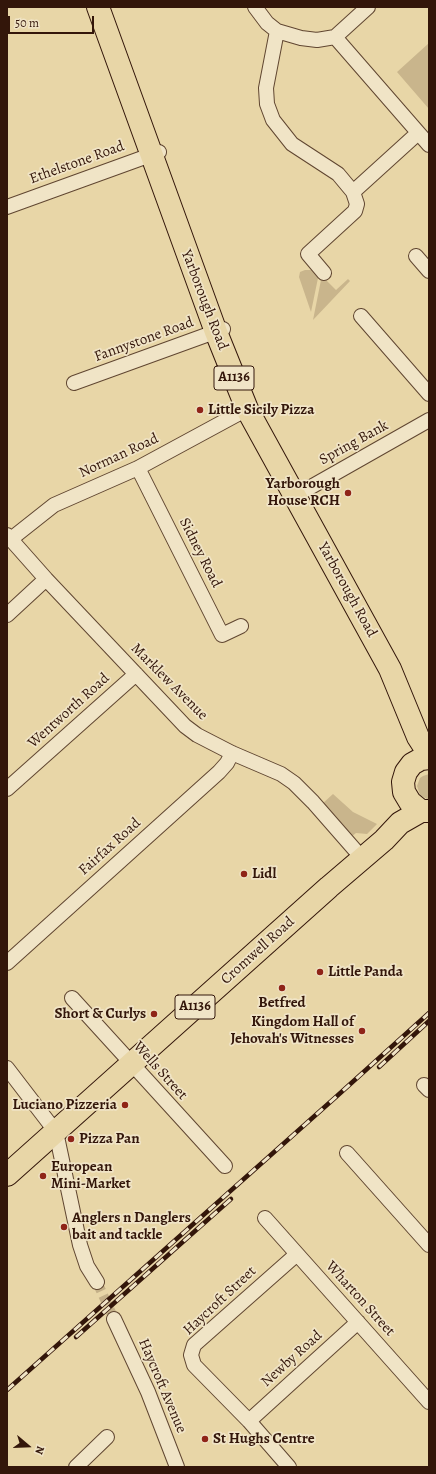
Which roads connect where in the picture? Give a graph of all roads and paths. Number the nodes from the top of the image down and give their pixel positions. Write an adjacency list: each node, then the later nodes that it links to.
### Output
1 (98, 7): 8 (main road, Yarborough Road / A1136)
2 (255, 7): 4 (street)
3 (368, 7): 5 (street)
4 (277, 31): 5 (street); 9 (street)
5 (335, 37): 6 (street)
6 (418, 133): 7 (street); 9 (street)
7 (429, 145)
8 (155, 153): 10 (street, Ethelstone Road); 15 (main road, Yarborough Road / A1136)
9 (353, 192): 13 (street)
10 (7, 207)
11 (416, 256): 12 (street)
12 (429, 271)
13 (324, 273)
14 (361, 316): 17 (street)
15 (220, 330): 16 (street, Fannystone Road); 18 (main road, Yarborough Road / A1136)
16 (74, 383)
17 (429, 394)
18 (247, 409): 20 (street, Norman Road); 21 (main road, Yarborough Road / A1136)
19 (429, 420): 21 (street, Spring Bank)
20 (138, 468): 22 (street, Norman Road); 25 (street, Sidney Road)
21 (295, 496): 27 (main road, Yarborough Road / A1136)
22 (9, 537): 23 (street, Marklew Avenue)
23 (46, 579): 24 (street); 26 (street, Marklew Avenue)
24 (7, 615)
25 (241, 626)
26 (136, 674): 28 (street, Marklew Avenue); 32 (street, Wentworth Road)
27 (415, 730): 29 (main road, Yarborough Road / A1136); 31 (main road)
28 (232, 753): 35 (street, Marklew Avenue); 36 (street, Fairfax Road)
29 (429, 754)
30 (429, 758): 31 (main road)
31 (405, 782): 33 (main road, A1136); 34 (main road, Cromwell Road / A1136)
32 (7, 789)
33 (425, 811): 34 (main road, Cromwell Road / A1136)
34 (384, 840): 35 (main road, Cromwell Road / A1136)
35 (362, 858): 38 (main road, Cromwell Road / A1136)
36 (7, 963)
37 (72, 998): 38 (street, Wells Street)
38 (132, 1064): 40 (main road, Cromwell Road / A1136); 42 (street, Wells Street)
39 (7, 1068): 40 (street)
40 (56, 1132): 43 (main road, Cromwell Road / A1136); 47 (street)
41 (347, 1153): 45 (street)
42 (225, 1166)
43 (7, 1175)
44 (265, 1218): 46 (street, Wharton Street)
45 (429, 1245)
46 (297, 1254): 49 (street, Wharton Street); 51 (street, Haycroft Street)
47 (97, 1282)
48 (114, 1319): 54 (street, Haycroft Avenue)
49 (358, 1322): 50 (street, Wharton Street); 51 (street, Newby Road)
50 (429, 1402)
51 (249, 1421): 55 (street, Haycroft Street)
52 (107, 1437): 53 (street)
53 (76, 1467)
54 (178, 1467)
55 (289, 1467)

